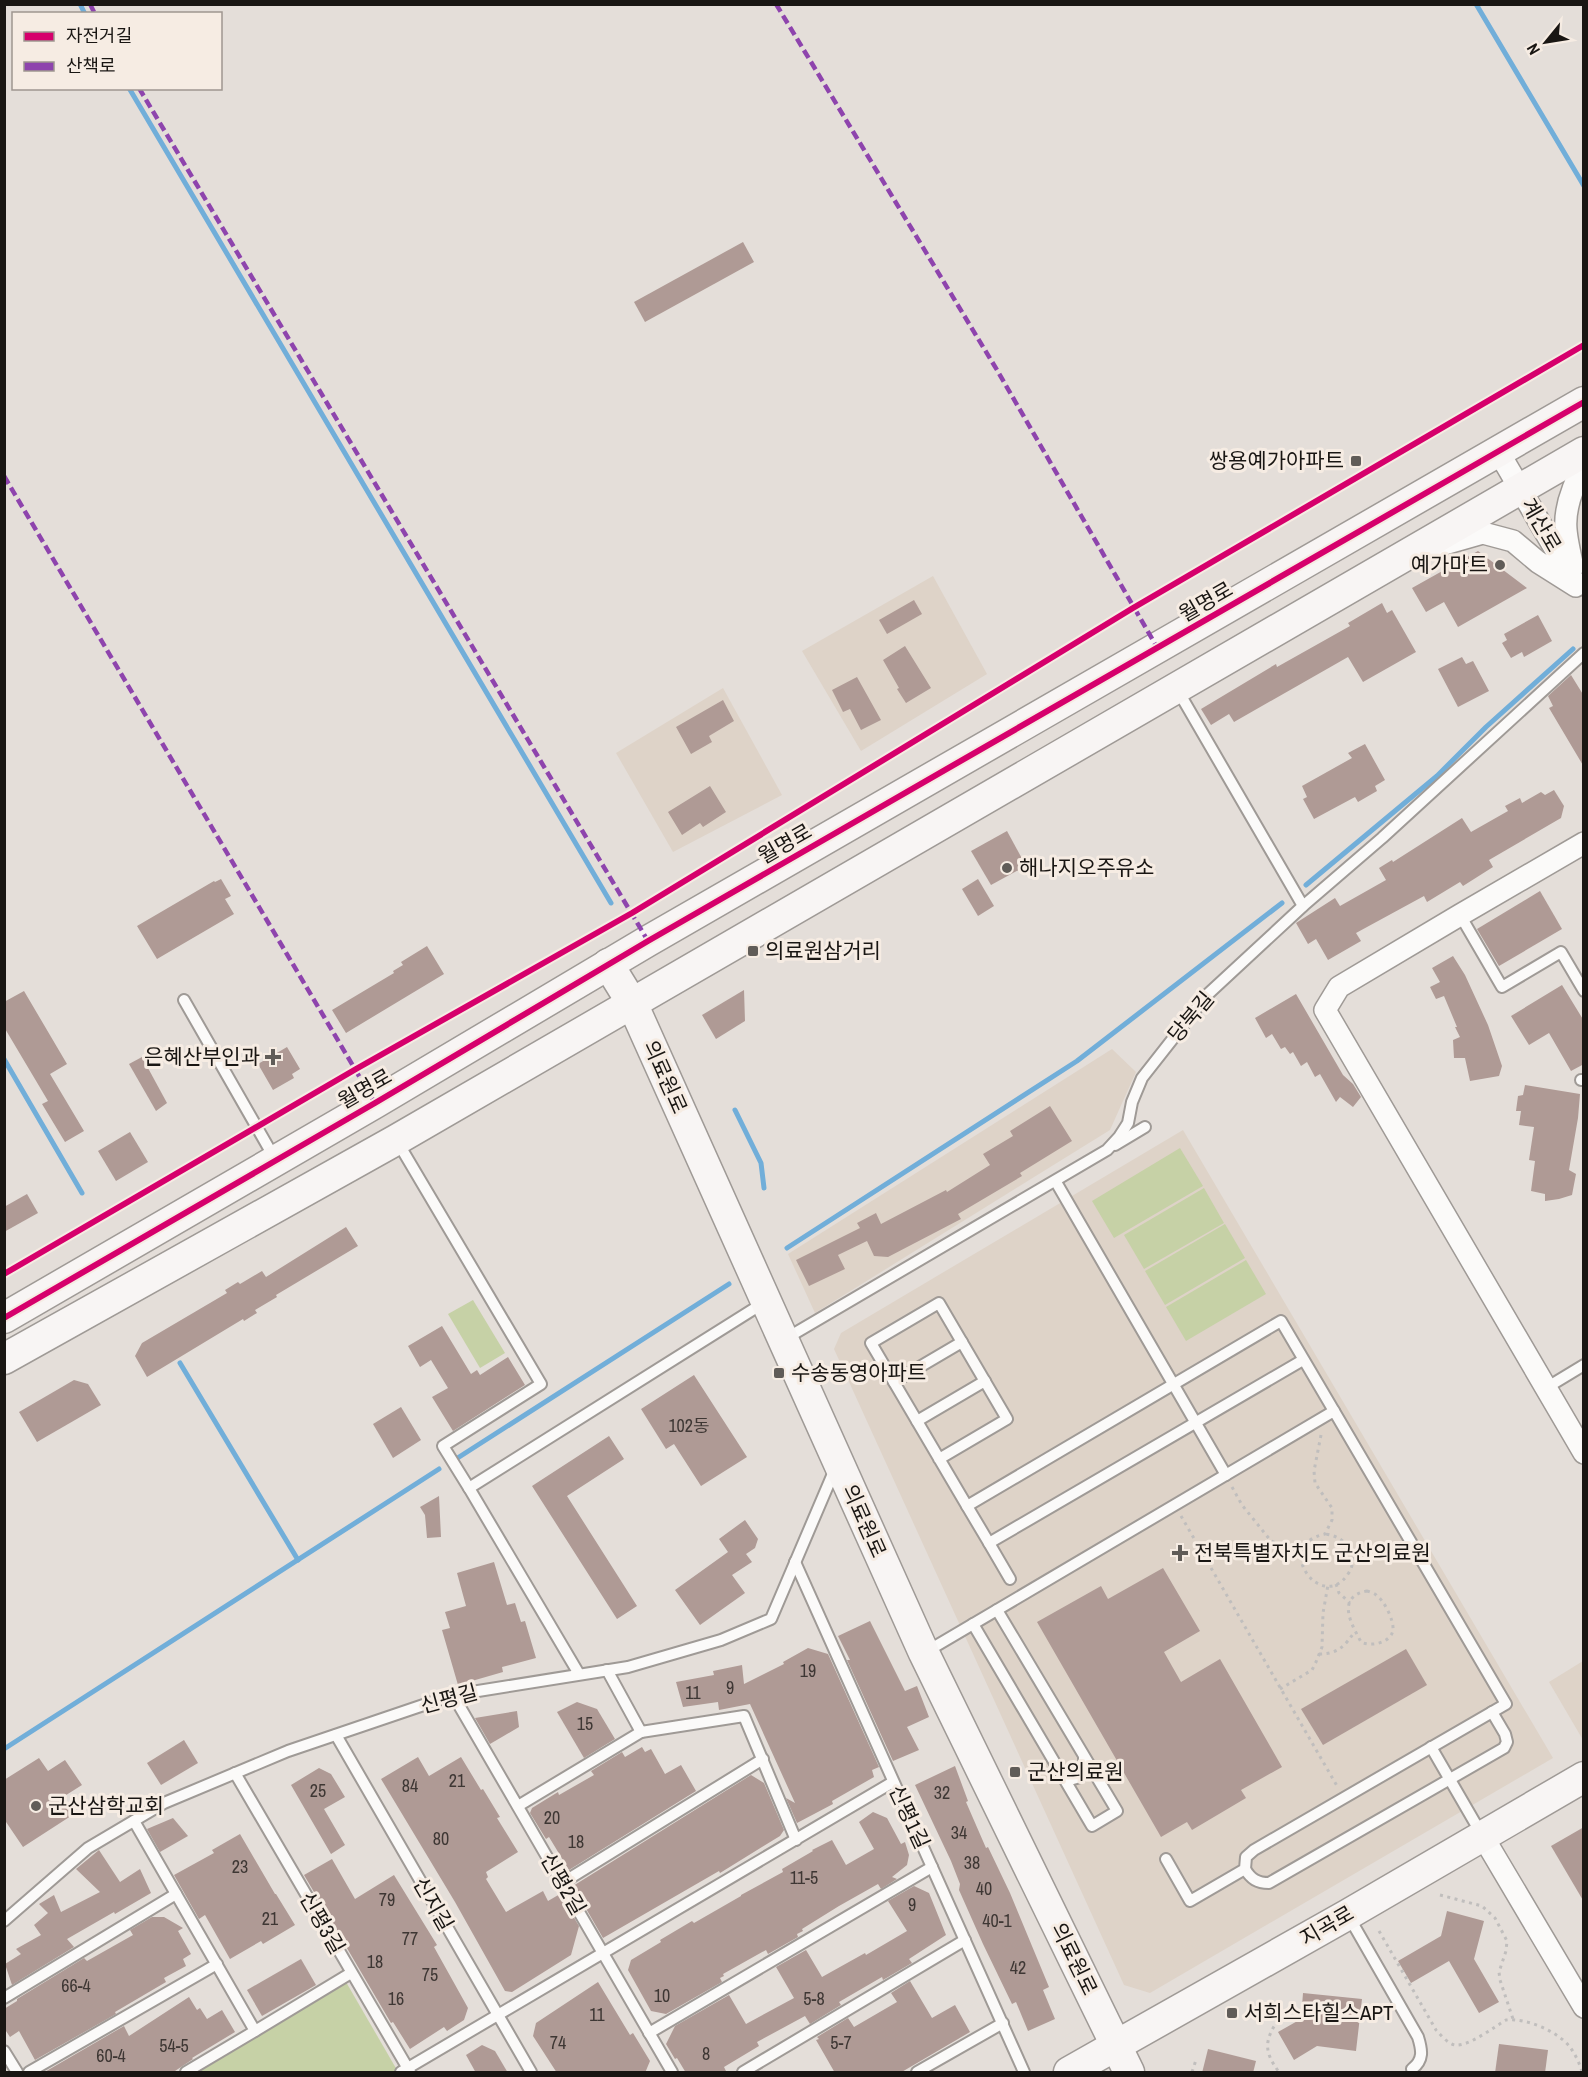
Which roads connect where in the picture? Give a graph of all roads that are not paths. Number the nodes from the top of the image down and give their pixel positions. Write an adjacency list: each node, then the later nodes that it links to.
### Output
1 (1584, 402): 2 (street, 월명로)
2 (1498, 451): 5 (street, 계산로); 13 (street, 월명로)
3 (1584, 452): 5 (street)
4 (1584, 468): 7 (street)
5 (1520, 489): 6 (street); 7 (street, 계산로)
6 (1397, 559): 7 (street); 9 (street)
7 (1581, 589)
8 (1584, 653): 11 (lane, 당북길)
9 (1177, 688): 11 (lane); 16 (street)
10 (1584, 843): 12 (street)
11 (1304, 906): 19 (lane, 당북길)
12 (1460, 915): 14 (lane); 32 (street)
13 (608, 964): 16 (street, 의료원로); 20 (street, 월명로)
14 (1584, 991)
15 (184, 1000): 20 (lane)
16 (632, 1004): 18 (street); 22 (street, 의료원로)
17 (1145, 1127): 19 (lane)
18 (396, 1140): 26 (street); 40 (lane)
19 (1107, 1150): 21 (lane, 당북길)
20 (275, 1161): 23 (street, 월명로)
21 (1056, 1182): 24 (lane, 당북길); 31 (lane)
22 (765, 1302): 24 (street, 의료원로); 40 (lane)
23 (4, 1318)
24 (783, 1340): 38 (street, 의료원로)
25 (962, 1342): 29 (lane); 30 (lane); 30 (lane)
26 (4, 1359)
27 (1303, 1360): 31 (lane); 33 (lane); 35 (lane)
28 (1584, 1365): 32 (lane)
29 (985, 1381): 34 (lane); 37 (lane)
30 (894, 1382): 34 (lane)
31 (1173, 1384): 35 (lane); 41 (lane)
32 (1546, 1388): 36 (street)
33 (1334, 1412): 39 (lane); 51 (lane)
34 (917, 1421): 37 (lane)
35 (1195, 1423): 39 (lane); 42 (lane)
36 (1584, 1453)
37 (939, 1459): 41 (lane)
38 (838, 1463): 43 (lane, 신평길); 47 (street, 의료원로)
39 (1226, 1475): 45 (lane)
40 (469, 1488): 49 (lane)
41 (967, 1506): 42 (lane)
42 (988, 1543): 44 (lane)
43 (795, 1562): 48 (lane, 신평길); 61 (lane, 신평1길)
44 (1010, 1579)
45 (997, 1610): 46 (lane); 55 (lane)
46 (973, 1624): 47 (lane); 57 (lane)
47 (924, 1653): 83 (street, 의료원로)
48 (608, 1670): 49 (lane, 신평길); 52 (lane)
49 (579, 1674): 50 (lane, 신평길)
50 (453, 1695): 53 (lane, 신평길); 62 (lane, 신평2길)
51 (1492, 1712): 54 (lane); 60 (lane)
52 (641, 1732): 56 (lane); 62 (lane)
53 (336, 1735): 58 (lane, 신평길); 79 (lane, 신지길)
54 (1431, 1748): 60 (lane); 68 (lane)
55 (1082, 1753): 57 (lane); 57 (lane)
56 (763, 1759): 65 (lane); 69 (lane)
57 (1058, 1768)
58 (235, 1773): 63 (lane, 신평길); 76 (lane, 신평3길)
59 (1584, 1777): 64 (street, 지곡로)
60 (1449, 1780): 64 (lane); 68 (lane)
61 (893, 1782): 65 (lane); 67 (lane, 신평1길)
62 (518, 1806): 69 (lane, 신평2길)
63 (134, 1821): 70 (lane); 72 (lane, 신평길)
64 (1482, 1835): 71 (street, 지곡로); 78 (street)
65 (796, 1840): 74 (lane)
66 (1166, 1859): 68 (lane)
67 (932, 1867): 73 (lane, 신평1길); 82 (lane)
68 (1245, 1869)
69 (562, 1883): 74 (lane, 신평2길)
70 (176, 1894): 75 (lane); 77 (lane)
71 (1347, 1915): 83 (street, 지곡로); 85 (lane)
72 (4, 1921)
73 (965, 1940): 80 (lane, 신평1길); 92 (lane)
74 (603, 1953): 79 (lane); 82 (lane, 신평2길)
75 (217, 1964): 81 (lane); 88 (lane)
76 (351, 1973): 81 (lane); 86 (lane, 신평3길)
77 (4, 1998)
78 (1584, 2007)
79 (498, 2016): 86 (lane); 90 (lane, 신지길)
80 (1003, 2023): 93 (lane); 94 (lane, 신평1길)
81 (255, 2031): 89 (lane)
82 (649, 2033): 91 (lane, 신평2길)
83 (1117, 2046): 95 (street, 지곡로); 96 (street, 의료원로)
84 (4, 2051): 87 (lane)
85 (1412, 2069)
86 (406, 2071)
87 (17, 2073)
88 (29, 2073)
89 (186, 2073)
90 (531, 2073)
91 (672, 2073)
92 (743, 2073)
93 (917, 2073)
94 (1024, 2073)
95 (1069, 2073)
96 (1129, 2073)

